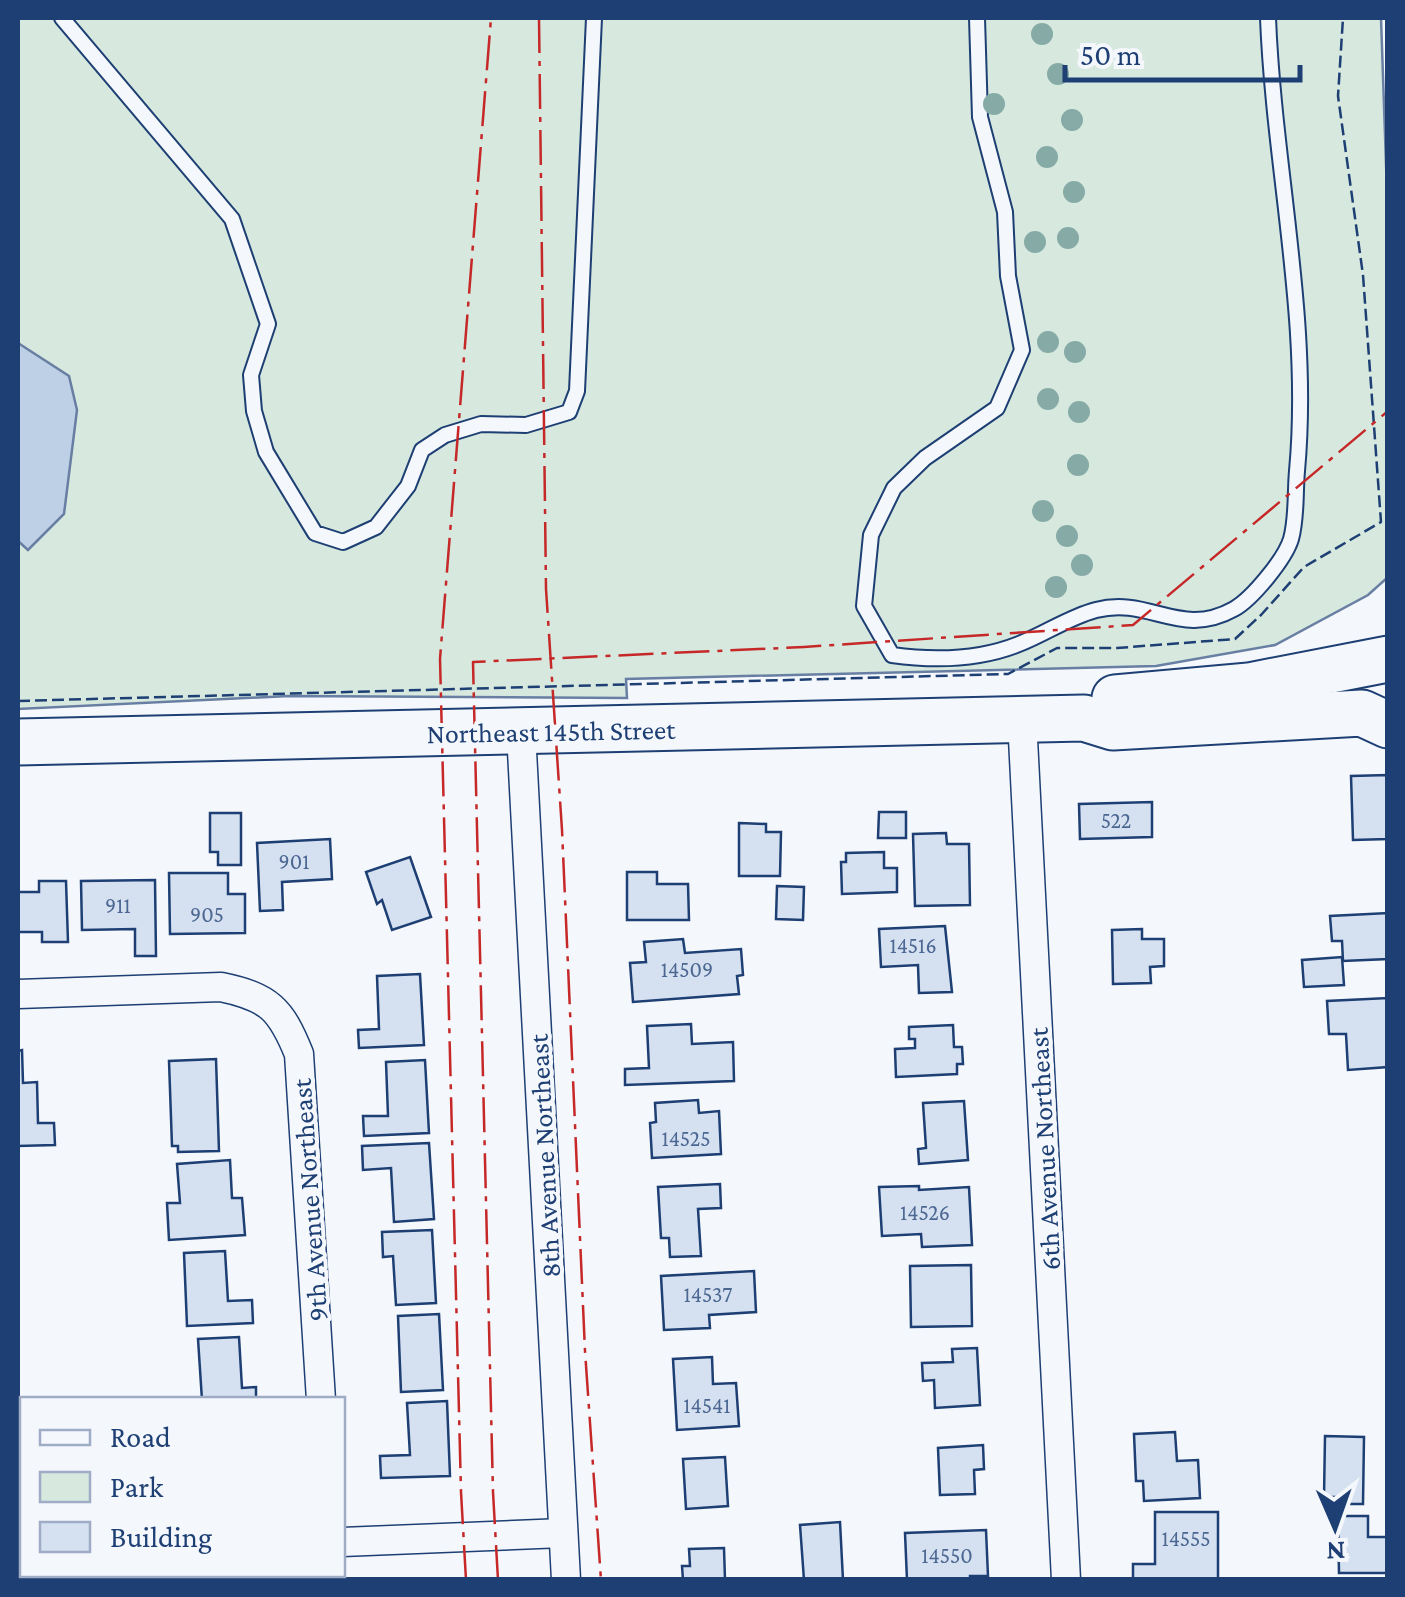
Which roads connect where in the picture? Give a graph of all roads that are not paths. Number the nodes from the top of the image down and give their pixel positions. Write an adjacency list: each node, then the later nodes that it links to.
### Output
1 (62, 18): 2 (lane)
2 (594, 18)
3 (977, 18): 4 (lane)
4 (1268, 18)
5 (1388, 659): 6 (main road, Northeast 145th Street)
6 (1084, 718): 7 (main road, Northeast 145th Street); 8 (main road, Northeast 145th Street)
7 (1022, 720): 9 (main road, Northeast 145th Street); 16 (street, 6th Avenue Northeast)
8 (1388, 726)
9 (521, 732): 10 (main road, Northeast 145th Street); 13 (street, 8th Avenue Northeast)
10 (18, 742)
11 (18, 994): 12 (street, 9th Avenue Northeast)
12 (322, 1397)
13 (564, 1533): 14 (street); 15 (street, 8th Avenue Northeast)
14 (345, 1542)
15 (566, 1580)
16 (1066, 1580)

